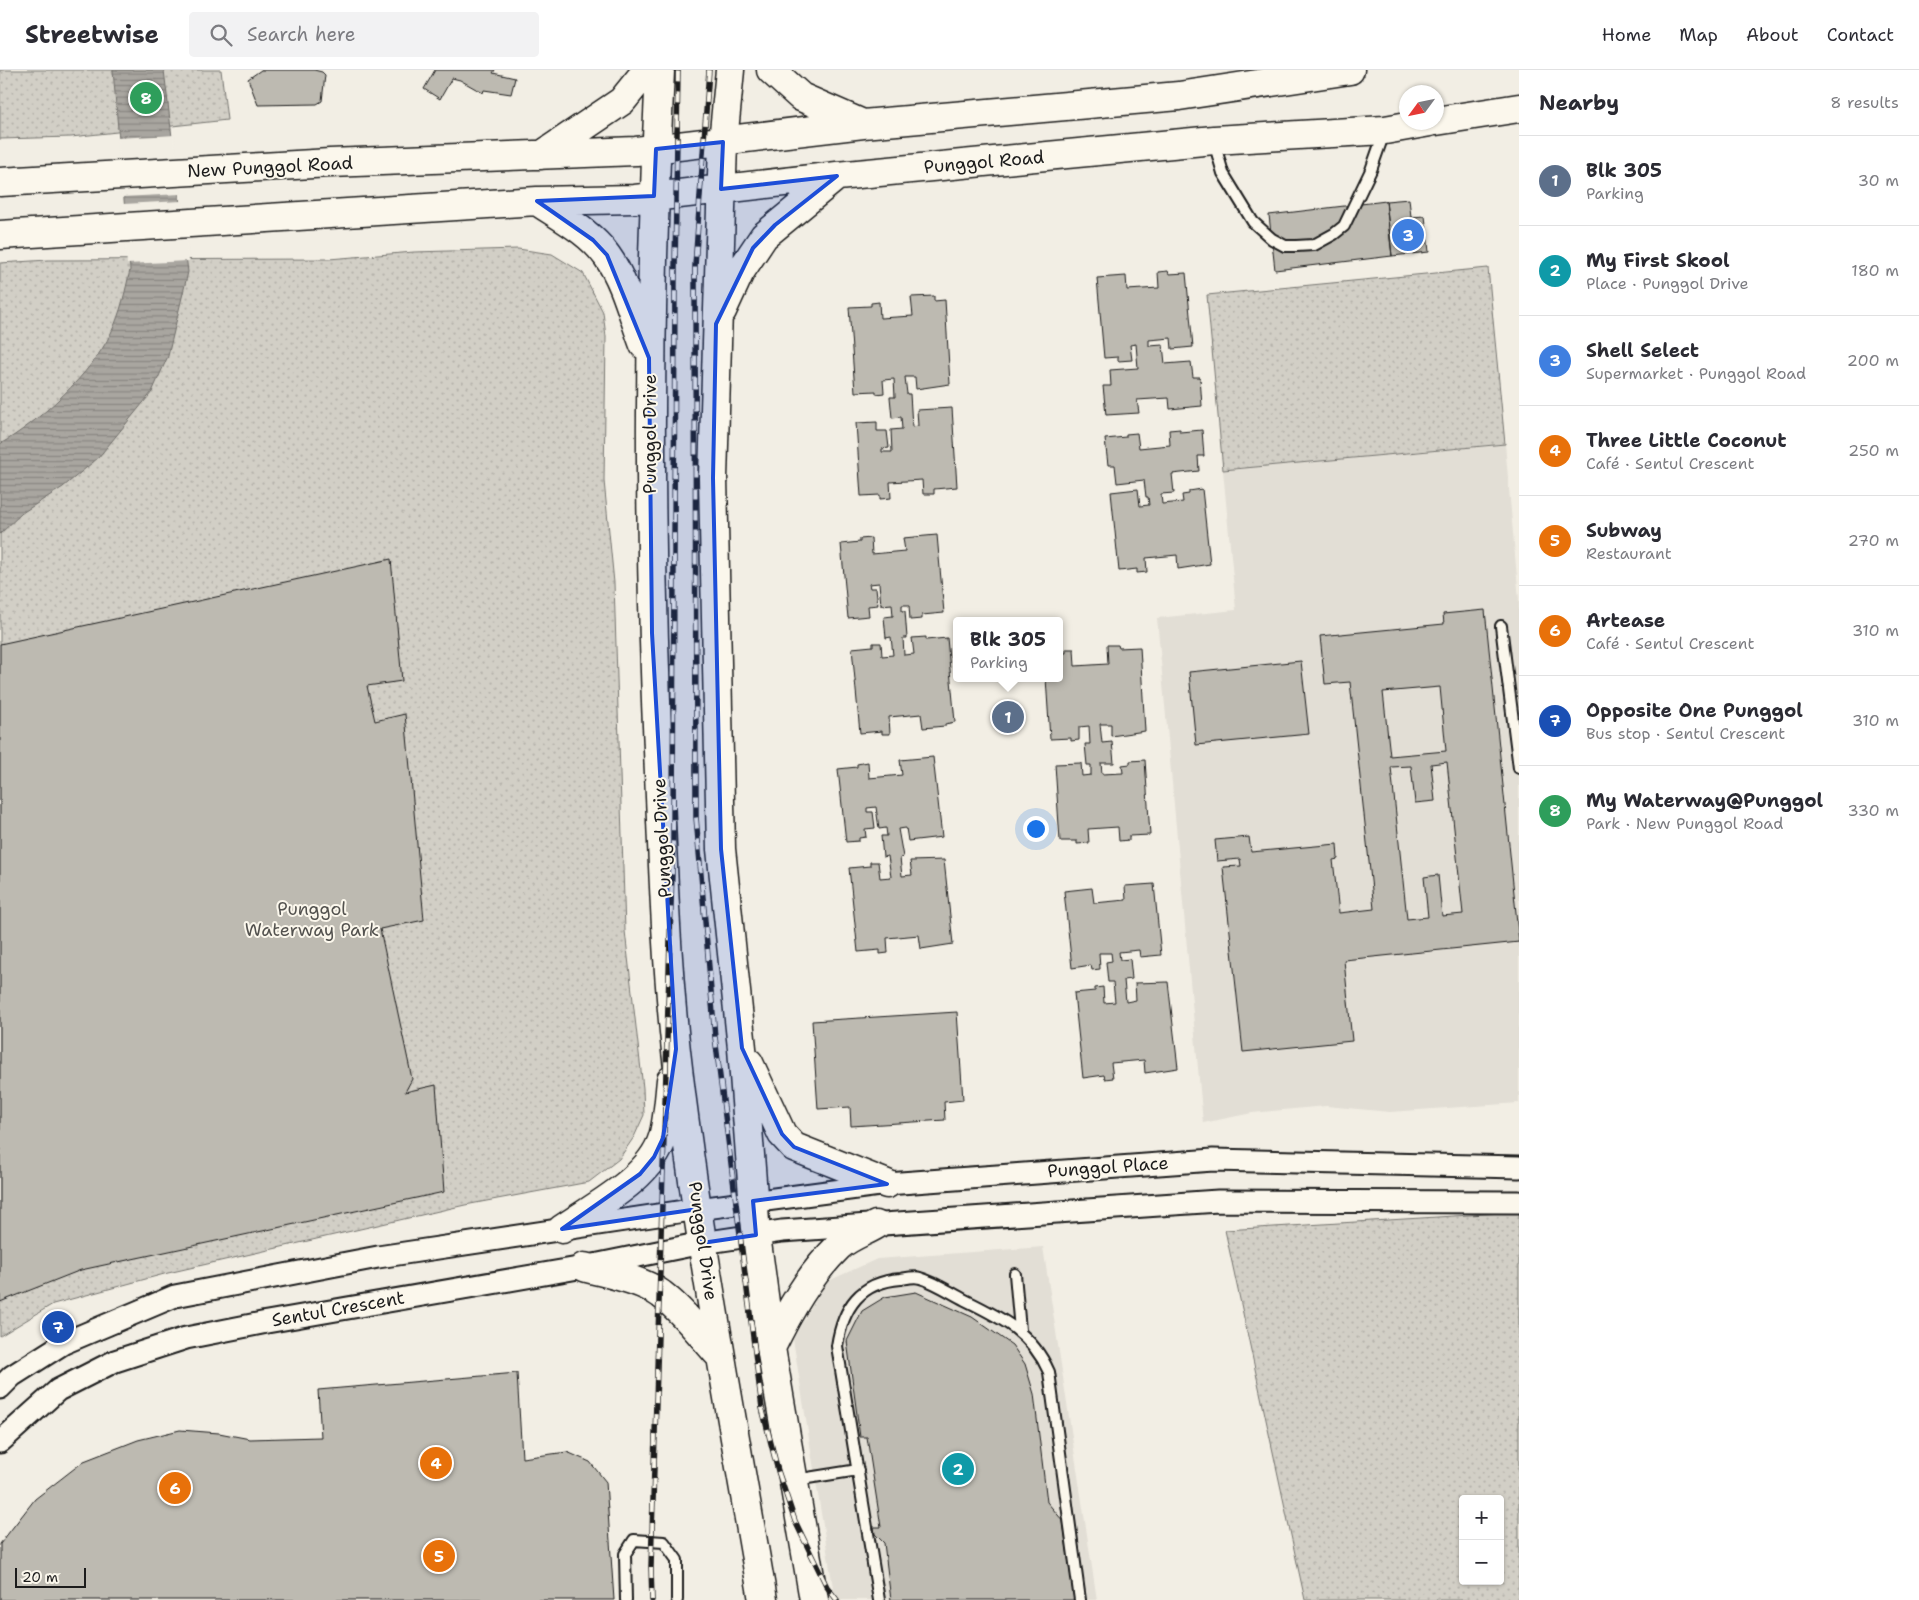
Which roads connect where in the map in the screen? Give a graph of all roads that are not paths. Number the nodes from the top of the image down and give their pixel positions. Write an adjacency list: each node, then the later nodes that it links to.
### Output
1 (647, 70): 14 (street)
2 (660, 70): 13 (street, Punggol Drive)
3 (730, 70): 12 (street)
4 (771, 70): 8 (street)
5 (1350, 70): 8 (street)
6 (1519, 108): 7 (street)
7 (1444, 121)
8 (862, 124): 12 (street)
9 (1399, 128): 10 (street, Punggol Road)
10 (1385, 130): 11 (street, Punggol Road); 11 (lane)
11 (1214, 140): 15 (street, Punggol Road)
12 (723, 142): 13 (street); 17 (street)
13 (656, 149): 14 (street); 18 (street, Punggol Drive)
14 (540, 156): 16 (street, New Punggol Road)
15 (837, 176): 17 (street, Punggol Road); 21 (street)
16 (0, 182)
17 (722, 189): 18 (street, Punggol Road); 21 (street)
18 (654, 196): 19 (street, Punggol Road); 22 (street, Punggol Drive)
19 (537, 201): 20 (street); 22 (street)
20 (0, 235)
21 (716, 324): 25 (street)
22 (649, 358): 26 (street, Punggol Drive)
23 (1501, 626): 24 (lane)
24 (1519, 768)
25 (742, 1048): 28 (street); 29 (street)
26 (676, 1049): 31 (street, Punggol Drive); 33 (street)
27 (1519, 1167): 28 (street, Punggol Place)
28 (887, 1184): 29 (street, Punggol Place)
29 (753, 1201): 31 (street, Punggol Place); 34 (street)
30 (1519, 1202): 32 (street)
31 (698, 1209): 33 (street); 35 (street, Punggol Drive)
32 (876, 1225): 34 (street); 39 (street)
33 (562, 1229): 41 (street)
34 (756, 1235): 35 (street); 39 (street)
35 (702, 1243): 36 (street, Sentul Crescent); 40 (street, Punggol Drive)
36 (584, 1267): 40 (street); 42 (street, Sentul Crescent)
37 (1015, 1274): 38 (lane)
38 (1020, 1330): 43 (lane); 50 (lane)
39 (771, 1348): 44 (street)
40 (720, 1355): 47 (street, Punggol Drive)
41 (0, 1388)
42 (0, 1442)
43 (858, 1470): 44 (lane); 49 (lane)
44 (794, 1480): 48 (street)
45 (626, 1600): 46 (lane)
46 (677, 1600)
47 (764, 1600)
48 (814, 1600)
49 (879, 1600)
50 (1080, 1600)

